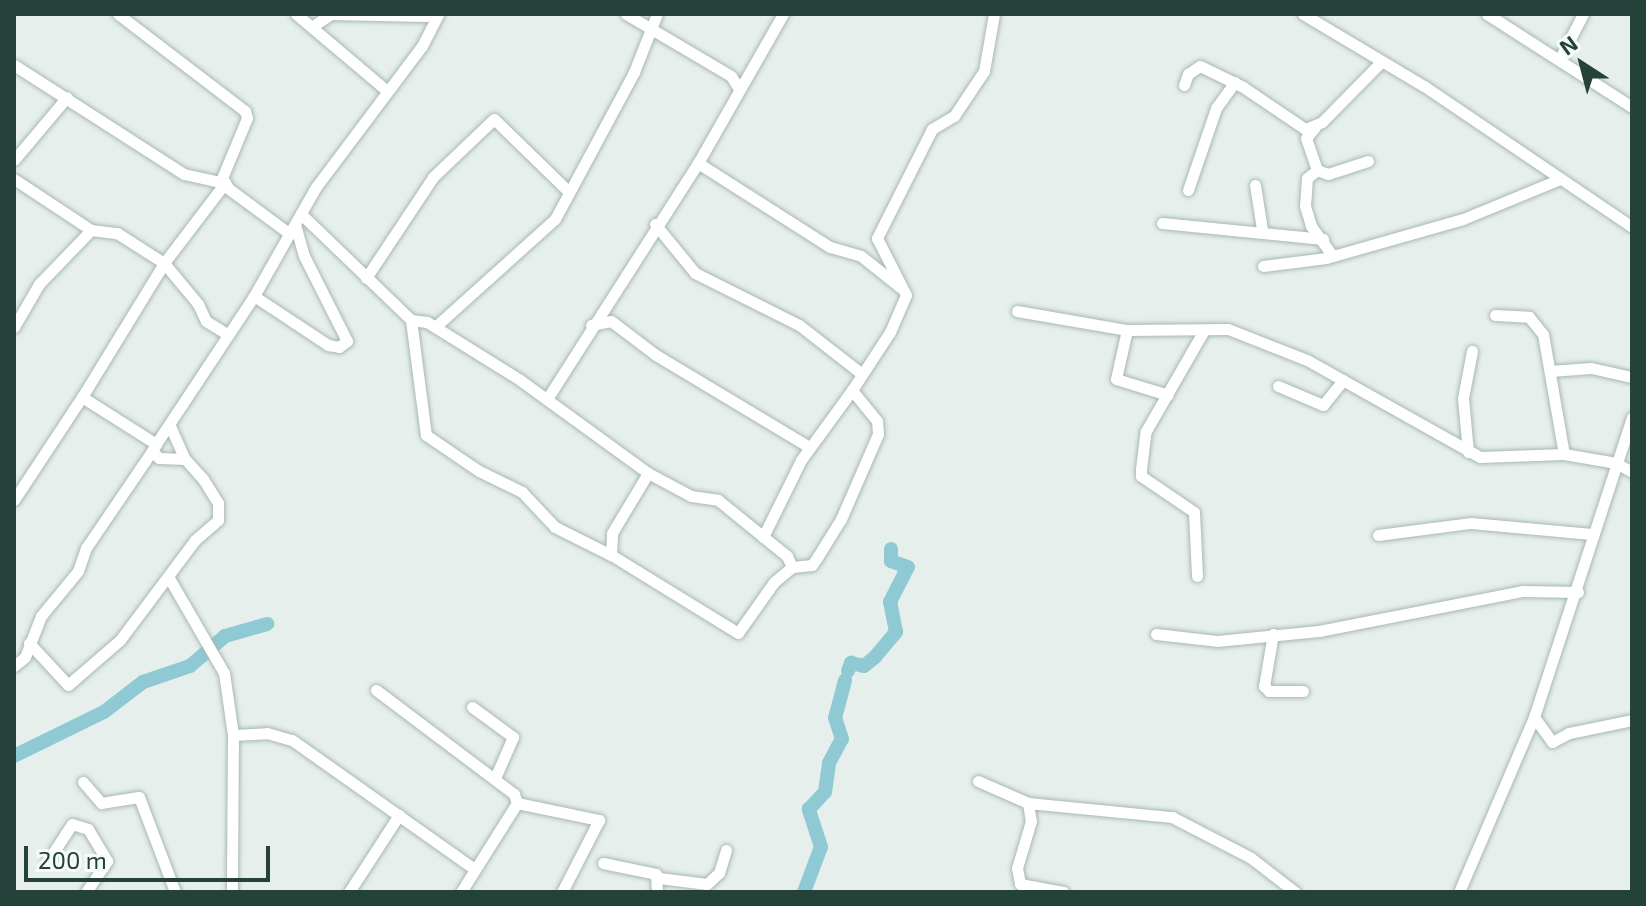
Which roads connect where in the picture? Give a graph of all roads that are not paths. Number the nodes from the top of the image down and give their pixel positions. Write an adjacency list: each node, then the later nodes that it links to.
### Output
1 (118, 14): 32 (street)
2 (296, 14): 12 (street)
3 (321, 14): 12 (street)
4 (626, 14): 13 (street)
5 (657, 14): 13 (street)
6 (783, 14): 17 (street)
7 (994, 14): 48 (street)
8 (1303, 14): 15 (street)
9 (1487, 14): 14 (street)
10 (1583, 14): 14 (street)
11 (431, 15): 12 (street); 22 (street)
12 (313, 26): 22 (street)
13 (652, 29): 18 (street); 35 (street)
14 (1559, 60): 24 (street)
15 (1381, 62): 25 (street); 31 (street)
16 (14, 65): 23 (street)
17 (749, 71): 18 (street); 21 (street)
18 (731, 76): 21 (street)
19 (1235, 82): 20 (street); 25 (street); 34 (street)
20 (1184, 85)
21 (738, 87): 28 (street)
22 (386, 90): 36 (street)
23 (67, 97): 26 (street); 32 (street)
24 (1632, 107)
25 (1315, 127): 29 (street)
26 (14, 160)
27 (1368, 161): 29 (street)
28 (698, 163): 38 (street); 48 (street)
29 (1317, 170): 43 (street)
30 (14, 179): 41 (street)
31 (1560, 179): 39 (street); 44 (street)
32 (225, 183): 42 (street); 45 (street)
33 (1255, 185): 40 (street)
34 (1188, 190)
35 (569, 192): 47 (street); 57 (street)
36 (301, 214): 42 (street); 47 (street)
37 (1162, 223): 40 (street)
38 (655, 224): 50 (street); 63 (street)
39 (1632, 227)
40 (1262, 229): 43 (street)
41 (91, 230): 45 (street); 56 (street)
42 (292, 230): 49 (street); 49 (street)
43 (1323, 239): 44 (street)
44 (1333, 256): 46 (street)
45 (164, 263): 60 (street); 69 (street)
46 (1263, 266)
47 (366, 278): 53 (street)
48 (903, 289): 63 (street)
49 (254, 296): 60 (street)
50 (606, 305): 54 (street); 55 (street)
51 (1017, 311): 58 (street)
52 (1495, 315): 62 (street)
53 (411, 320): 57 (street); 85 (street)
54 (611, 321): 55 (street); 73 (street)
55 (591, 325): 70 (street)
56 (14, 327)
57 (435, 327): 70 (street)
58 (1127, 330): 59 (street); 68 (street)
59 (1203, 332): 65 (street); 68 (street)
60 (225, 333): 72 (street)
61 (1472, 351): 75 (street)
62 (1550, 371): 64 (street); 76 (street)
63 (862, 374): 67 (street)
64 (1632, 377)
65 (1343, 380): 66 (street); 75 (street)
66 (1278, 386)
67 (852, 390): 73 (street); 86 (street)
68 (1168, 395): 87 (street)
69 (82, 397): 74 (street); 81 (street)
70 (547, 399): 80 (street)
71 (1632, 418): 78 (street)
72 (170, 426): 74 (street); 77 (street)
73 (809, 447): 84 (street)
74 (154, 448): 77 (street); 92 (street)
75 (1468, 452): 76 (street)
76 (1564, 454): 78 (street)
77 (185, 459): 88 (street)
78 (1616, 463): 79 (street); 82 (street)
79 (1632, 472)
80 (648, 473): 84 (street); 85 (street)
81 (14, 500)
82 (1592, 534): 83 (street); 89 (street)
83 (1378, 535)
84 (763, 537): 86 (street)
85 (611, 555): 86 (street)
86 (792, 567)
87 (1197, 576)
88 (169, 578): 92 (street); 99 (street)
89 (1578, 592): 91 (street); 97 (street)
90 (1156, 634): 91 (street)
91 (1273, 634): 95 (street)
92 (29, 643): 93 (street)
93 (14, 666)
94 (376, 690): 100 (street)
95 (1303, 691)
96 (472, 707): 100 (street)
97 (1534, 717): 98 (street); 120 (street)
98 (1632, 720)
99 (233, 735): 105 (street); 113 (street)
100 (495, 778): 103 (street)
101 (978, 781): 104 (street)
102 (83, 782): 112 (street)
103 (517, 803): 109 (street); 116 (street)
104 (1028, 803): 118 (street); 119 (street)
105 (399, 815): 109 (street); 114 (street)
106 (726, 850): 110 (street)
107 (47, 862): 111 (street)
108 (603, 863): 110 (street)
109 (474, 869): 115 (street)
110 (659, 878): 117 (street)
111 (86, 892)
112 (175, 892)
113 (232, 892)
114 (349, 892)
115 (461, 892)
116 (562, 892)
117 (657, 892)
118 (1063, 892)
119 (1295, 892)
120 (1459, 892)

